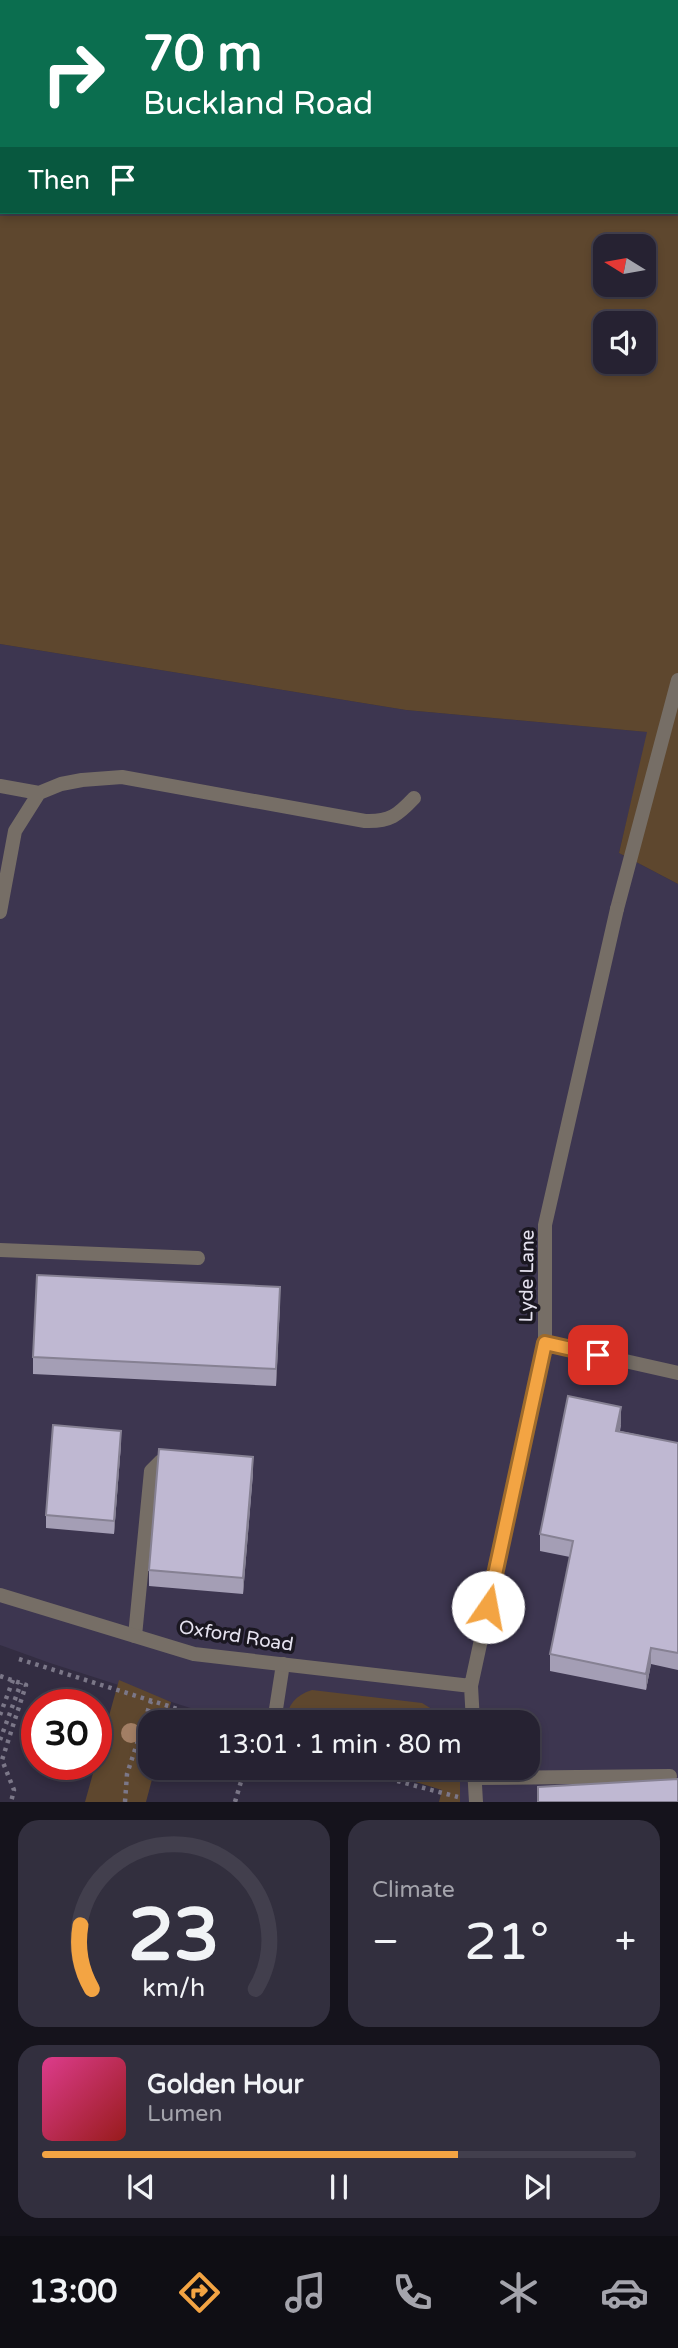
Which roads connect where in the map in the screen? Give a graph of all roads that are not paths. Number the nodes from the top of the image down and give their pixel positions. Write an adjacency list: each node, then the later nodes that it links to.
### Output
1 (678, 680): 8 (street, Lyde Lane)
2 (0, 786): 3 (street)
3 (39, 793): 4 (street); 5 (street)
4 (414, 798)
5 (0, 912)
6 (0, 1251): 7 (street)
7 (198, 1258)
8 (545, 1343): 9 (street); 14 (street, Lyde Lane)
9 (678, 1373)
10 (194, 1459): 12 (street)
11 (0, 1595): 12 (street, Oxford Road)
12 (135, 1636): 13 (street, Oxford Road)
13 (283, 1664): 14 (street, Oxford Road); 15 (street)
14 (471, 1686): 16 (street, Lyde Lane)
15 (276, 1710)
16 (472, 1710)
17 (540, 1773): 18 (street)
18 (670, 1776)
19 (475, 1780): 20 (street)
20 (476, 1802)

